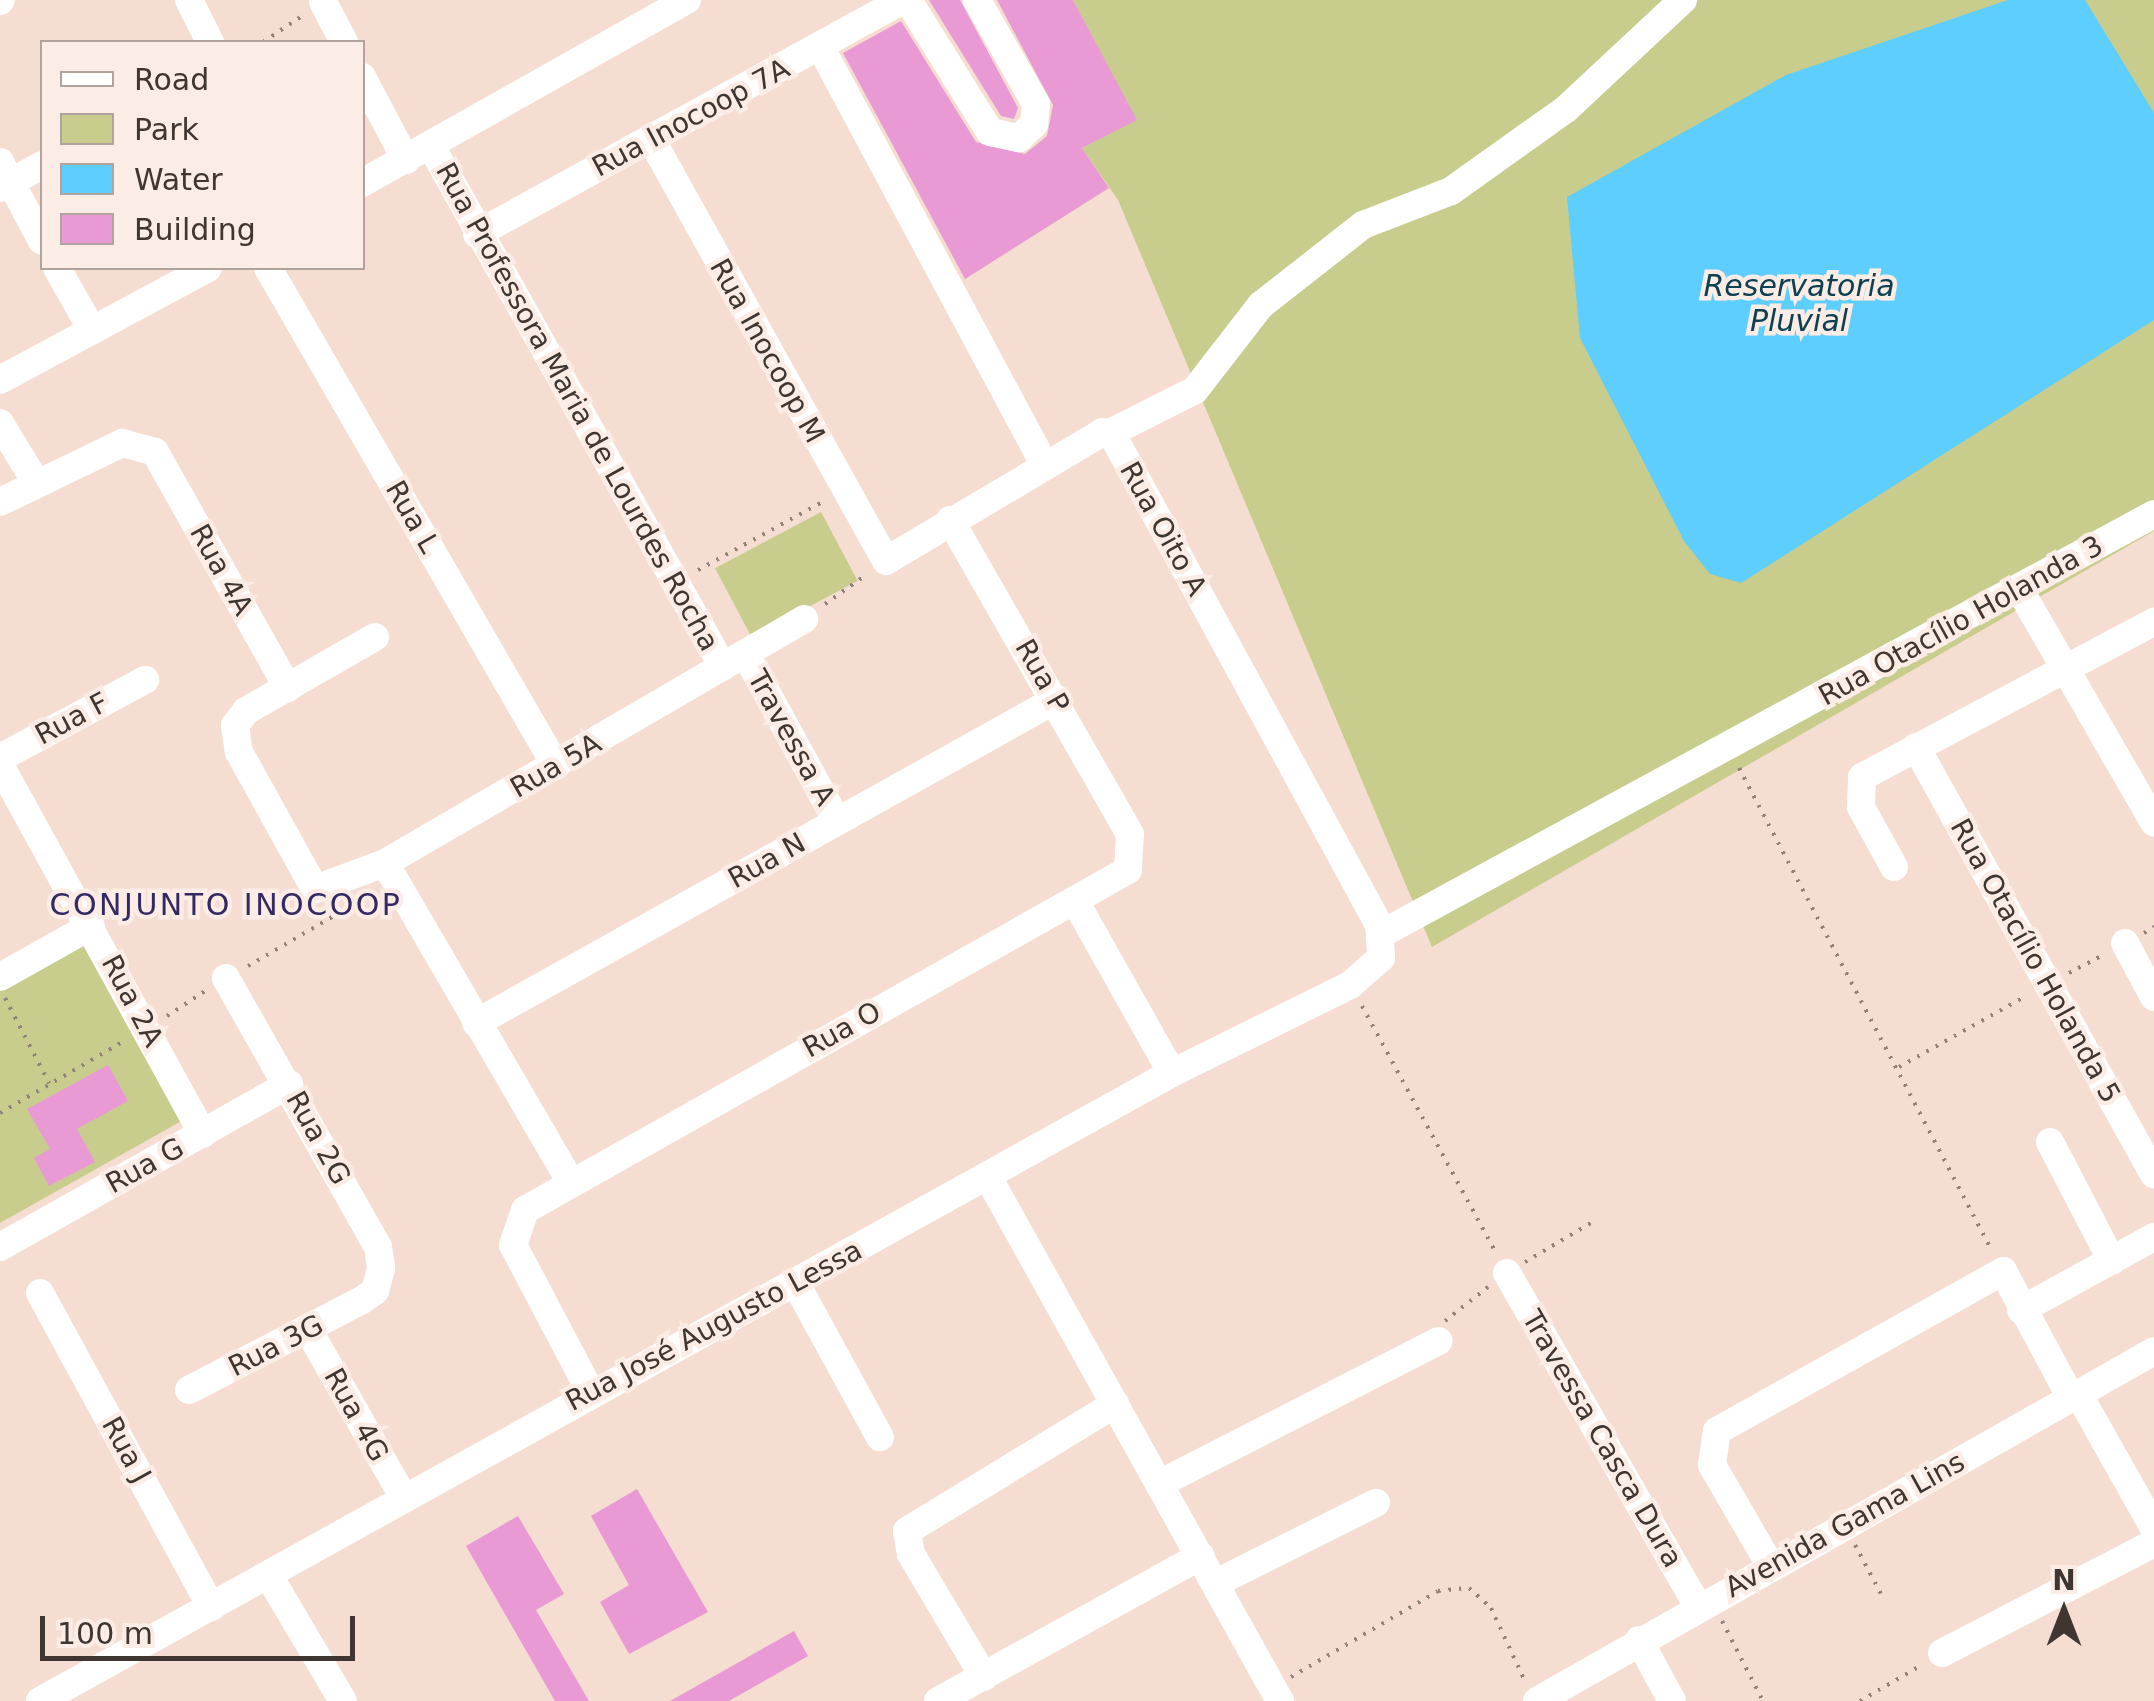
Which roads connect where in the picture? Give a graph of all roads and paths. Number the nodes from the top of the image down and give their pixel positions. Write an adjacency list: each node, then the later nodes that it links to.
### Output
1 (189, 0): 7 (street)
2 (687, 0): 13 (street)
3 (906, 0): 4 (street); 10 (street, Rua Inocoop 7A)
4 (977, 0)
5 (1683, 0): 26 (street)
6 (323, 2): 8 (path); 9 (street)
7 (209, 40)
8 (266, 40)
9 (343, 40)
10 (821, 48): 12 (street, Rua Inocoop 7A); 27 (street)
11 (365, 83): 14 (street)
12 (651, 138): 18 (street, Rua Inocoop 7A); 29 (street, Rua Inocoop M)
13 (431, 146): 14 (street); 18 (street, Rua Professora Maria de Lourdes Rocha)
14 (406, 160): 17 (street)
15 (40, 166): 16 (street)
16 (3, 178): 19 (street)
17 (365, 181)
18 (477, 234): 34 (street, Rua Professora Maria de Lourdes Rocha)
19 (40, 238)
20 (58, 270): 23 (street)
21 (204, 270): 23 (street)
22 (269, 270): 46 (street, Rua L)
23 (92, 330): 24 (street)
24 (0, 380)
25 (0, 422): 28 (street)
26 (1108, 434): 27 (street, Rua Oito A); 55 (street, Rua Oito A)
27 (1045, 465): 32 (street, Rua Oito A)
28 (37, 484): 30 (street); 42 (street, Rua 4A)
29 (844, 491): 33 (street, Rua Inocoop M); 34 (path)
30 (0, 502)
31 (2154, 514): 35 (street, Rua Otacílio Holanda 3)
32 (950, 520): 33 (street); 43 (street, Rua P)
33 (886, 561): 36 (path)
34 (674, 584): 39 (street, Rua Professora Maria de Lourdes Rocha)
35 (2021, 592): 40 (street); 55 (street, Rua Otacílio Holanda 3)
36 (804, 619): 39 (street, Rua 5A)
37 (2152, 628): 40 (street)
38 (375, 637): 42 (street)
39 (734, 661): 46 (street, Rua 5A); 48 (street, Travessa A)
40 (2068, 666): 44 (street); 49 (street)
41 (144, 680): 45 (street, Rua F)
42 (288, 688): 52 (street, Rua 5A)
43 (1057, 699): 48 (street, Rua N); 50 (street, Rua P)
44 (1916, 747): 51 (street); 70 (street, Rua Otacílio Holanda 5)
45 (0, 761): 54 (street, Rua 2A)
46 (556, 766): 52 (street, Rua 5A)
47 (1739, 768): 76 (path)
48 (837, 821): 62 (street, Rua N)
49 (2154, 822)
50 (1130, 834): 53 (street, Rua O)
51 (1894, 867)
52 (390, 872): 58 (path); 62 (street)
53 (1075, 901): 64 (street); 72 (street, Rua O)
54 (92, 926): 57 (street); 63 (street, Rua 2A)
55 (1383, 941): 59 (street, Rua José Augusto Lessa)
56 (2126, 943): 61 (street)
57 (0, 977)
58 (226, 978): 63 (path); 66 (street, Rua 2G)
59 (1350, 985): 64 (street, Rua José Augusto Lessa); 77 (path)
60 (0, 990): 65 (path)
61 (2154, 997)
62 (476, 1023): 72 (street)
63 (146, 1029): 65 (path); 68 (street, Rua 2A)
64 (1172, 1072): 71 (street, Rua José Augusto Lessa)
65 (50, 1084): 67 (path)
66 (289, 1084): 68 (street, Rua G); 80 (street, Rua 2G)
67 (0, 1113)
68 (203, 1134): 74 (street, Rua G)
69 (2050, 1142): 75 (street)
70 (2154, 1174)
71 (988, 1178): 78 (street, Rua José Augusto Lessa); 88 (street)
72 (571, 1182): 86 (street, Rua O)
73 (2154, 1237): 75 (street)
74 (0, 1247)
75 (2112, 1260): 81 (street)
76 (2002, 1271): 81 (street); 97 (street)
77 (1507, 1273): 101 (street, Travessa Casca Dura)
78 (795, 1282): 86 (street, Rua José Augusto Lessa); 89 (street)
79 (40, 1293): 102 (street, Rua J)
80 (362, 1300): 82 (street, Rua 3G)
81 (2020, 1310): 87 (street)
82 (309, 1331): 85 (street, Rua 3G); 91 (street, Rua 4G)
83 (1438, 1341): 90 (street)
84 (2154, 1352): 87 (street, Avenida Gama Lins)
85 (190, 1390)
86 (590, 1392): 91 (street, Rua José Augusto Lessa)
87 (2075, 1396): 93 (street, Avenida Gama Lins); 94 (street)
88 (1115, 1404): 90 (street); 105 (street)
89 (880, 1437)
90 (1159, 1484): 96 (street)
91 (404, 1498): 98 (street, Rua José Augusto Lessa)
92 (1376, 1503): 99 (street)
93 (1845, 1526): 97 (street, Avenida Gama Lins); 100 (path)
94 (2154, 1528)
95 (2154, 1543): 104 (street)
96 (1201, 1556): 99 (street); 105 (street)
97 (1770, 1565): 101 (street, Avenida Gama Lins)
98 (270, 1576): 102 (street, Rua José Augusto Lessa); 109 (street)
99 (1216, 1583): 107 (street)
100 (1881, 1594)
101 (1704, 1602): 103 (street, Avenida Gama Lins); 112 (path)
102 (212, 1607): 108 (street, Rua José Augusto Lessa)
103 (1639, 1640): 106 (street, Avenida Gama Lins); 111 (street)
104 (1942, 1653): 113 (path)
105 (984, 1677): 110 (street)
106 (1533, 1693): 107 (path)
107 (1277, 1694)
108 (40, 1701)
109 (343, 1701)
110 (938, 1701)
111 (1672, 1701)
112 (1763, 1701)
113 (1860, 1701)

